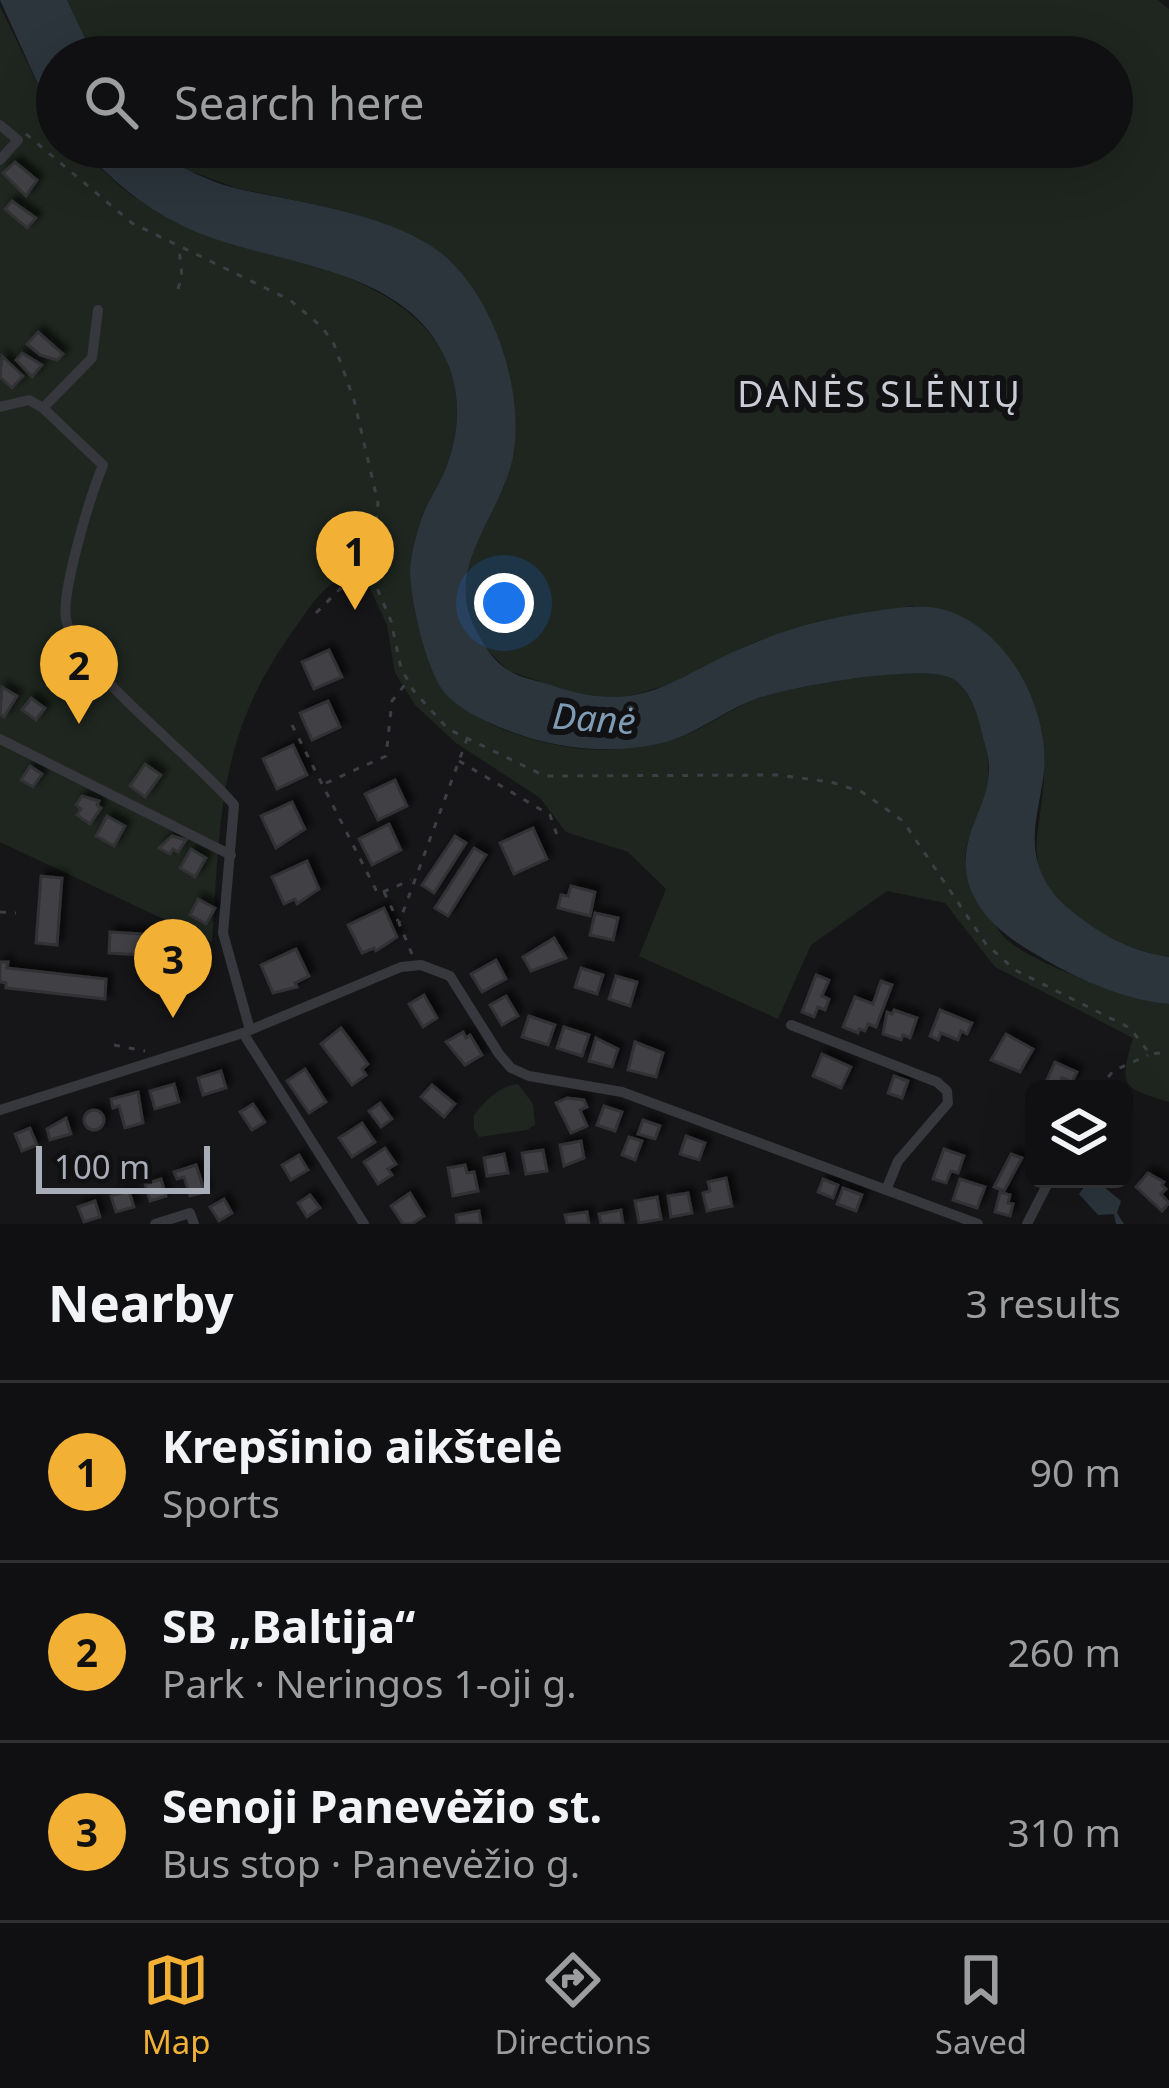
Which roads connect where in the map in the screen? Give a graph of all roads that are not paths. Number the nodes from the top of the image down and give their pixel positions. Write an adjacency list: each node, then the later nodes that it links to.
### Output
1 (0, 125): 2 (street)
2 (0, 160)
3 (98, 310): 5 (street)
4 (0, 407): 5 (street)
5 (43, 408): 7 (street)
6 (0, 739): 7 (street)
7 (230, 855): 9 (street)
8 (790, 1025): 12 (street)
9 (246, 1032): 10 (street); 12 (street); 15 (street)
10 (0, 1110)
11 (1045, 1188): 17 (street)
12 (886, 1190): 16 (street)
13 (155, 1224): 14 (street)
14 (194, 1224)
15 (364, 1224)
16 (977, 1224)
17 (1027, 1224)

